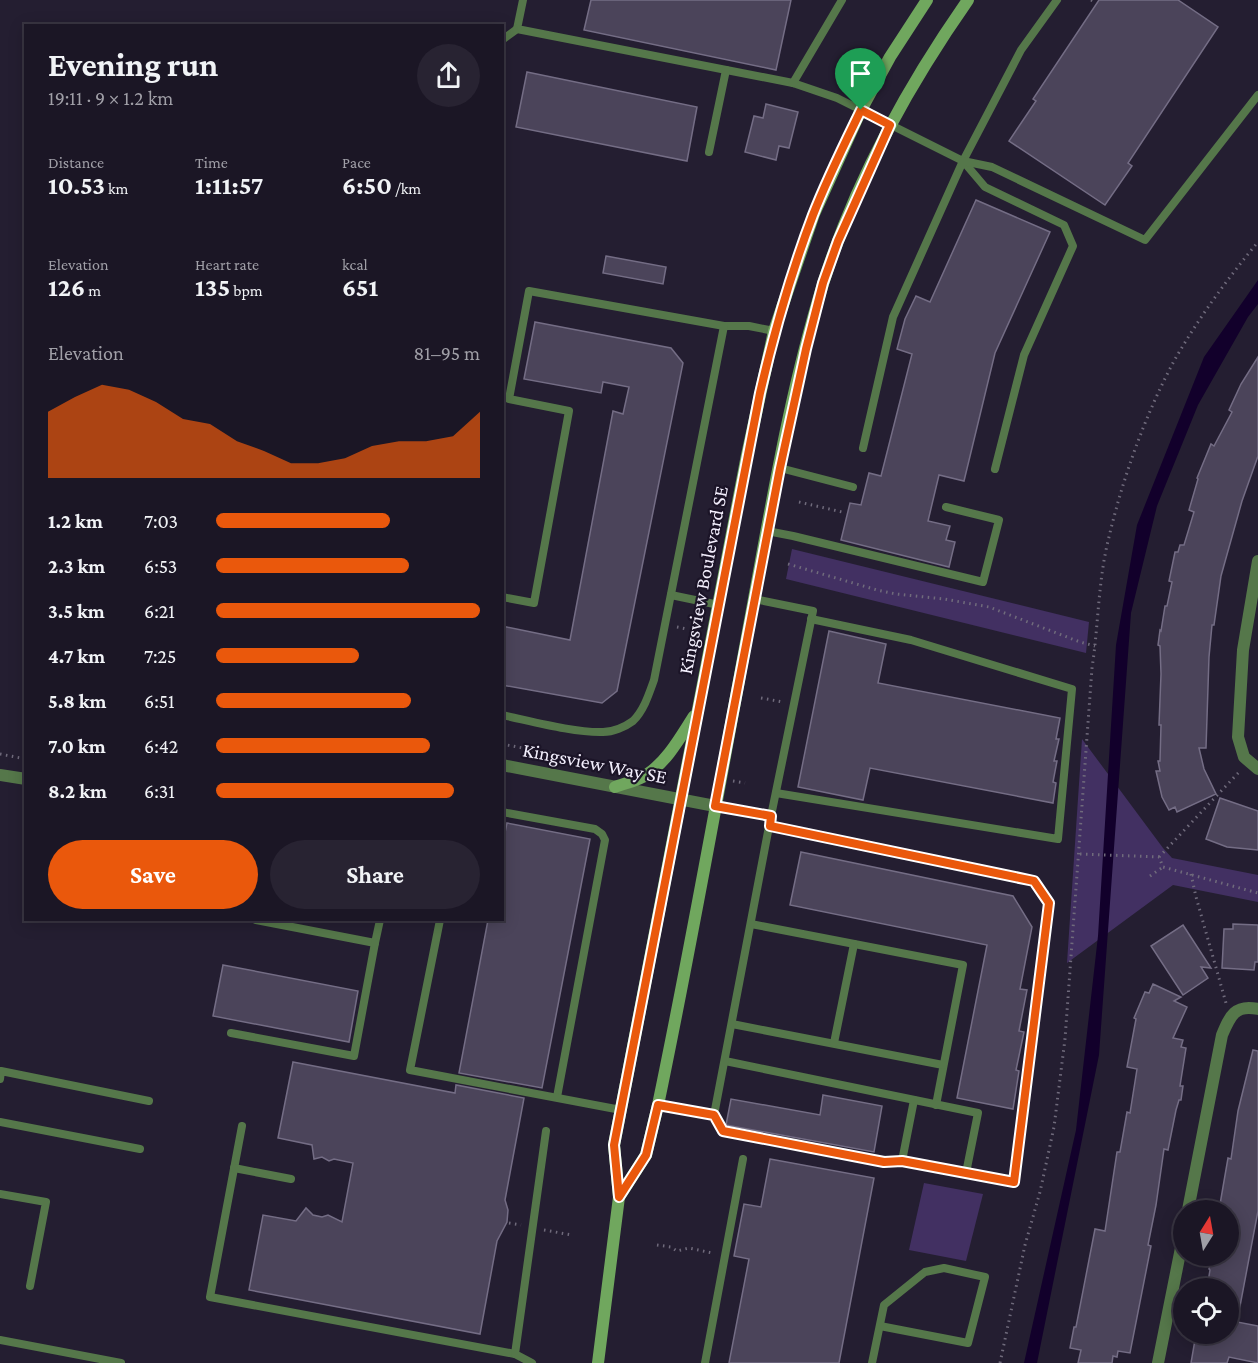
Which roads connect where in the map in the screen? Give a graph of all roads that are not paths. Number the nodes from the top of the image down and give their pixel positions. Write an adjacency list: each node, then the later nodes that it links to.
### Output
1 (523, 0): 6 (lane)
2 (842, 0): 9 (lane)
3 (927, 0): 11 (main road, Kingsview Boulevard SE)
4 (968, 0): 12 (main road, Kingsview Boulevard SE)
5 (1057, 0): 14 (lane)
6 (517, 29): 7 (lane); 8 (lane)
7 (504, 39)
8 (726, 70): 9 (lane); 13 (lane)
9 (793, 83): 11 (lane)
10 (1258, 95): 14 (lane)
11 (861, 110): 12 (lane); 16 (main road, Kingsview Boulevard SE)
12 (890, 125): 14 (lane); 18 (main road, Kingsview Boulevard SE)
13 (709, 152)
14 (963, 161): 17 (lane); 19 (lane)
15 (724, 326): 16 (lane); 24 (lane); 25 (lane)
16 (774, 331): 27 (main road, Kingsview Boulevard SE)
17 (863, 448)
18 (780, 468): 20 (lane); 22 (main road, Kingsview Boulevard SE)
19 (995, 469)
20 (854, 487)
21 (946, 507): 22 (lane)
22 (767, 531): 26 (main road, Kingsview Boulevard SE)
23 (1258, 561): 32 (street)
24 (671, 595): 27 (lane); 30 (lane)
25 (504, 597)
26 (754, 599): 28 (lane); 38 (main road, Kingsview Boulevard SE)
27 (719, 604): 29 (main road, Kingsview Boulevard SE)
28 (811, 619): 36 (lane); 36 (lane)
29 (698, 710): 35 (main road); 37 (main road, Kingsview Boulevard SE)
30 (504, 715)
31 (504, 765): 35 (street, Kingsview Way SE)
32 (1253, 765)
33 (0, 775): 34 (street)
34 (24, 779)
35 (615, 787): 37 (street, Kingsview Way SE)
36 (776, 793): 40 (lane)
37 (682, 800): 38 (street, Kingsview Way SE); 60 (main road, Kingsview Boulevard SE)
38 (715, 806): 40 (lane); 59 (main road, Kingsview Boulevard SE)
39 (504, 812): 55 (lane)
40 (771, 816): 41 (lane)
41 (770, 826): 45 (lane); 69 (lane)
42 (261, 921): 46 (lane)
43 (380, 921): 46 (lane)
44 (440, 921): 55 (lane)
45 (751, 924): 47 (lane); 49 (lane)
46 (375, 943): 50 (lane)
47 (854, 944): 51 (lane); 53 (lane)
48 (1258, 1009): 73 (street)
49 (732, 1023): 51 (lane); 52 (lane)
50 (231, 1033)
51 (834, 1043): 53 (lane)
52 (725, 1061): 56 (lane); 61 (lane)
53 (944, 1065): 58 (lane)
54 (0, 1080): 57 (lane)
55 (557, 1097): 60 (lane)
56 (914, 1100): 58 (lane); 67 (lane)
57 (149, 1101)
58 (936, 1104): 69 (lane)
59 (658, 1105): 61 (lane); 72 (main road, Kingsview Boulevard SE)
60 (621, 1110): 72 (main road, Kingsview Boulevard SE)
61 (714, 1115): 67 (lane)
62 (0, 1122): 65 (lane)
63 (242, 1126): 68 (lane)
64 (546, 1131): 78 (lane)
65 (140, 1149)
66 (743, 1159): 82 (lane)
67 (902, 1161): 69 (lane)
68 (234, 1168): 70 (lane); 78 (lane)
69 (966, 1173)
70 (291, 1179)
71 (0, 1194): 75 (lane)
72 (619, 1197): 81 (main road, Kingsview Boulevard SE)
73 (1190, 1200)
74 (1177, 1266): 84 (street)
75 (30, 1286)
76 (880, 1326): 76 (lane); 83 (lane)
77 (0, 1340): 79 (lane)
78 (515, 1354): 80 (lane)
79 (121, 1363)
80 (532, 1363)
81 (598, 1363)
82 (705, 1363)
83 (872, 1363)
84 (1158, 1363)

